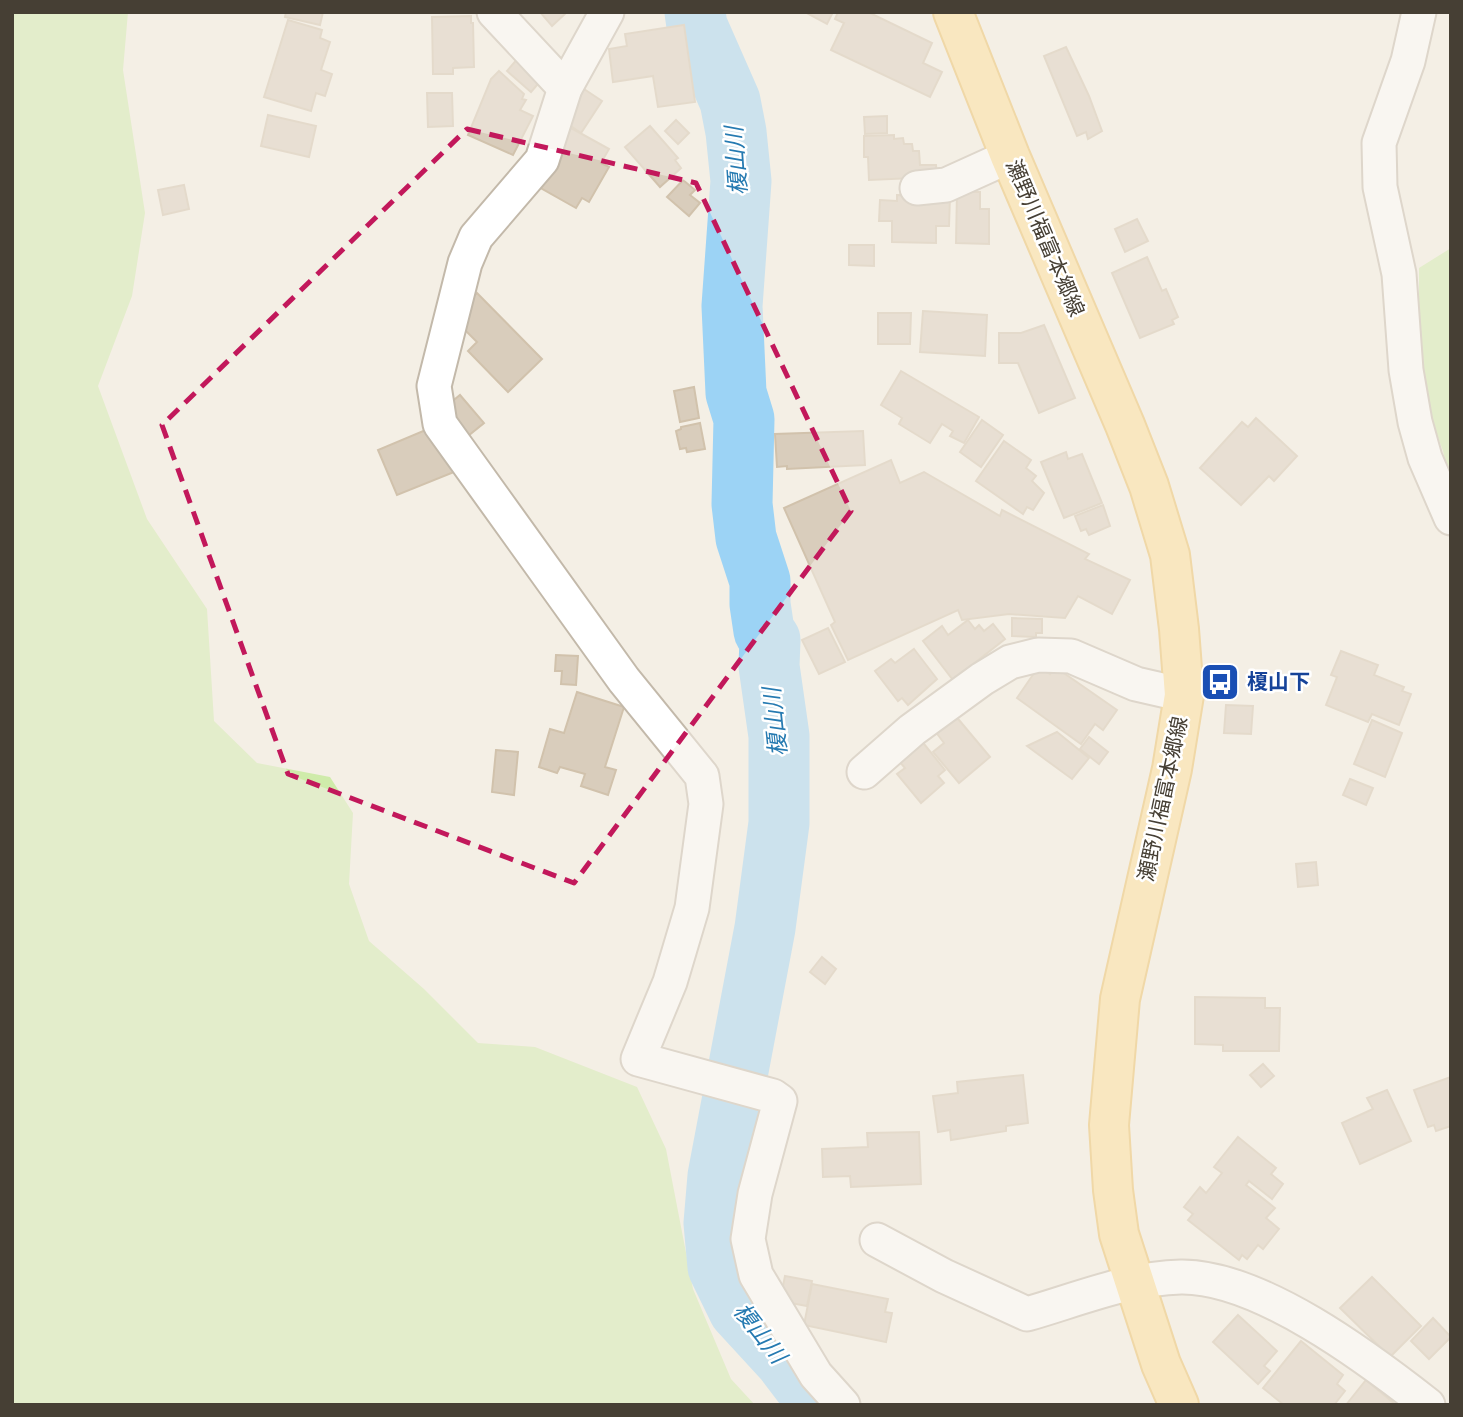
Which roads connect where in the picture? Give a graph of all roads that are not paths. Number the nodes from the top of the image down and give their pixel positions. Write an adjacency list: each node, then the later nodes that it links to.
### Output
1 (494, 12): 5 (street)
2 (607, 12): 5 (street)
3 (953, 12): 6 (main road, 瀬野川福富本郷線)
4 (1419, 12): 8 (street)
5 (565, 88): 13 (street)
6 (1010, 156): 7 (street); 9 (main road, 瀬野川福富本郷線)
7 (917, 188)
8 (1451, 518)
9 (1184, 695): 10 (street); 12 (main road, 瀬野川福富本郷線)
10 (864, 772)
11 (877, 1240): 12 (street)
12 (1134, 1283): 14 (main road, 瀬野川福富本郷線); 15 (street)
13 (843, 1405)
14 (1179, 1405)
15 (1428, 1405)

